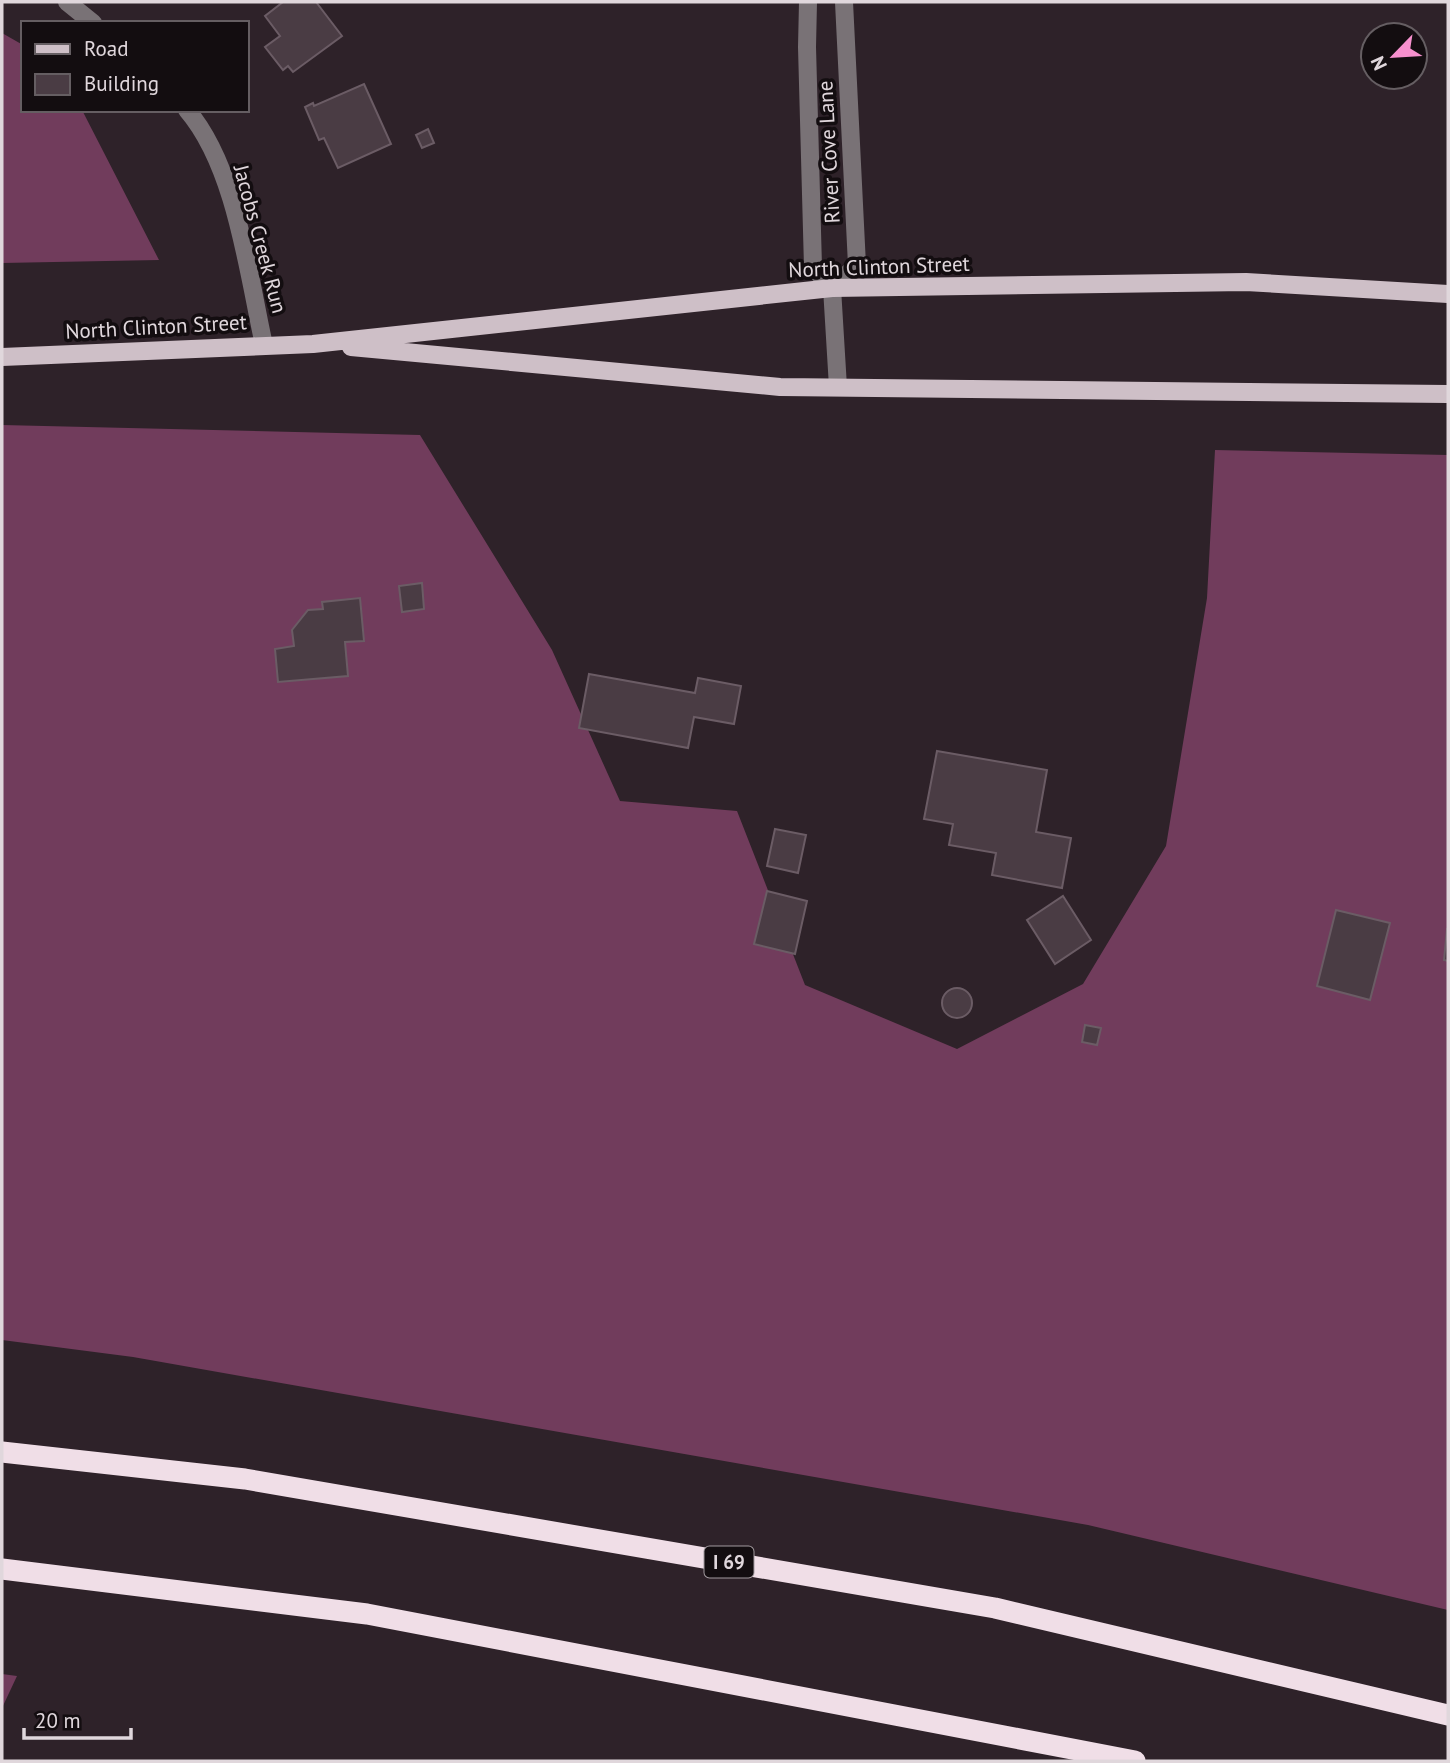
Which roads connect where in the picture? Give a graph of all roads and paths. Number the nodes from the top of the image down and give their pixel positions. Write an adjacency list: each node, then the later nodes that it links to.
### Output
1 (67, 2): 4 (street)
2 (808, 2): 6 (street, River Cove Lane)
3 (844, 2): 6 (street, River Cove Lane)
4 (91, 21)
5 (189, 112): 9 (street, Jacobs Creek Run)
6 (832, 288): 7 (main road, North Clinton Street); 8 (main road, North Clinton Street); 11 (street)
7 (1448, 294)
8 (313, 344): 9 (main road, North Clinton Street); 11 (main road, North Clinton Street)
9 (264, 345): 10 (main road, North Clinton Street)
10 (2, 357)
11 (838, 387): 12 (main road, North Clinton Street)
12 (1448, 394)
13 (2, 1452): 15 (highway, I 69)
14 (2, 1569): 16 (highway)
15 (1448, 1716)
16 (1135, 1761)

